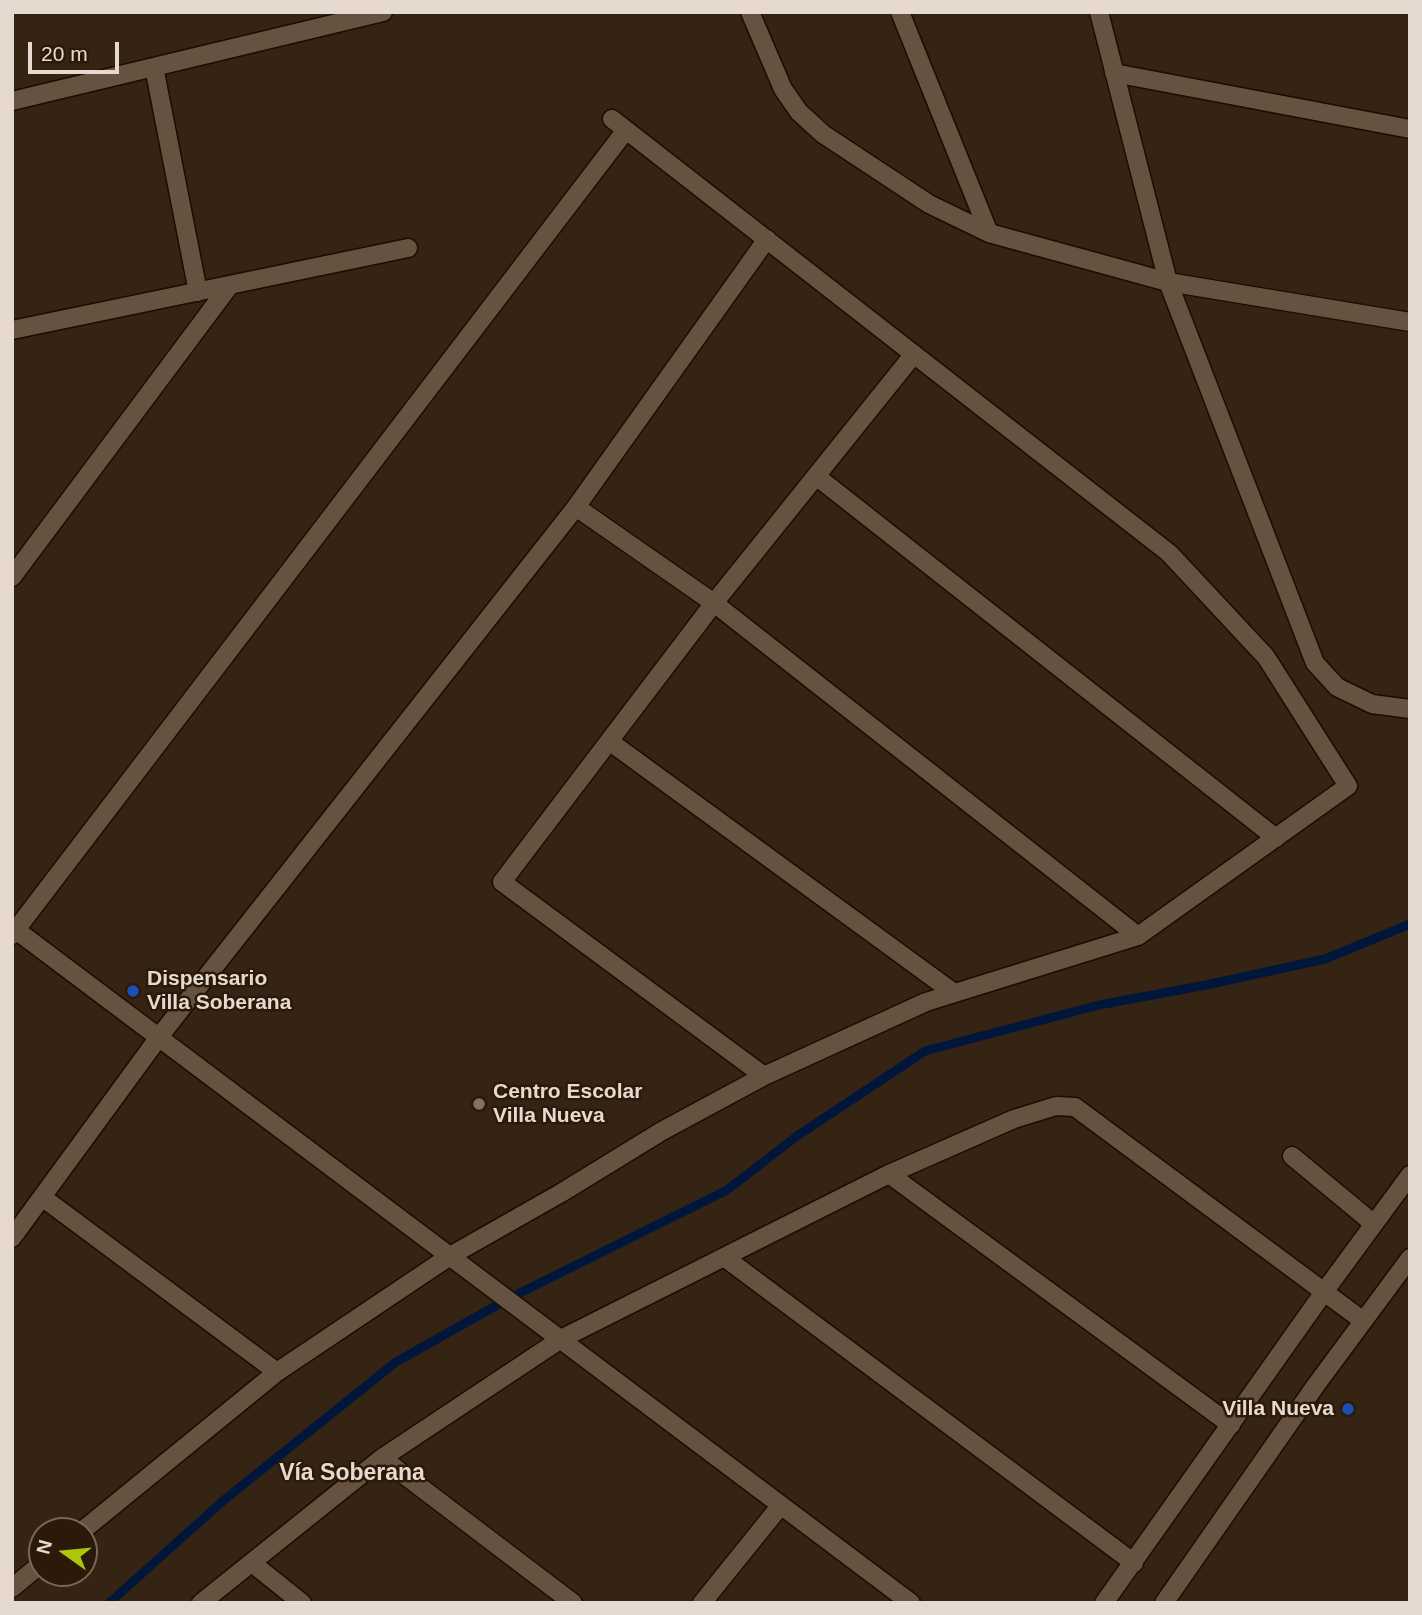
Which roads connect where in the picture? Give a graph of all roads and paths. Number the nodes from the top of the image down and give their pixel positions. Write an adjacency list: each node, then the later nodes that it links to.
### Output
1 (383, 12): 5 (street)
2 (750, 12): 9 (street)
3 (900, 12): 9 (street)
4 (1099, 12): 6 (street)
5 (154, 67): 7 (street); 14 (street)
6 (1114, 74): 8 (street); 12 (street)
7 (12, 101)
8 (1410, 129)
9 (989, 233): 12 (street)
10 (766, 239): 17 (street); 19 (street); 25 (street)
11 (408, 248): 13 (street)
12 (1168, 282): 15 (street); 22 (street)
13 (230, 285): 14 (street); 20 (street)
14 (198, 292): 16 (street)
15 (1410, 322)
16 (12, 330)
17 (914, 354): 18 (street); 24 (street)
18 (816, 476): 21 (street); 24 (street)
19 (576, 507): 21 (street); 28 (street)
20 (12, 577)
21 (714, 603): 23 (street); 26 (street)
22 (1410, 709)
23 (609, 741): 27 (street); 29 (street)
24 (1276, 838): 26 (street)
25 (14, 931): 28 (street)
26 (1138, 936): 27 (street)
27 (954, 993): 29 (street)
28 (159, 1037): 33 (street); 36 (street)
29 (764, 1076): 36 (street)
30 (1292, 1156): 34 (street)
31 (889, 1174): 37 (street); 39 (street); 43 (street)
32 (1410, 1175): 34 (street)
33 (42, 1197): 35 (street); 42 (street)
34 (1374, 1224): 39 (street)
35 (12, 1238)
36 (450, 1256): 41 (street); 42 (street)
37 (724, 1257): 41 (street); 48 (street)
38 (1410, 1258): 40 (street)
39 (1324, 1292): 40 (street); 43 (street)
40 (1362, 1320): 57 (street)
41 (561, 1339): 44 (street); 45 (street)
42 (277, 1372): 46 (street)
43 (1231, 1425): 48 (street)
44 (382, 1458): 47 (street); 53 (street)
45 (781, 1506): 54 (street); 55 (street)
46 (98, 1518)
47 (252, 1563): 51 (street); 52 (street)
48 (1134, 1563): 56 (street)
49 (28, 1575): 50 (street)
50 (12, 1588)
51 (201, 1603)
52 (302, 1603)
53 (573, 1603)
54 (702, 1603)
55 (911, 1603)
56 (1104, 1603)
57 (1164, 1603)

